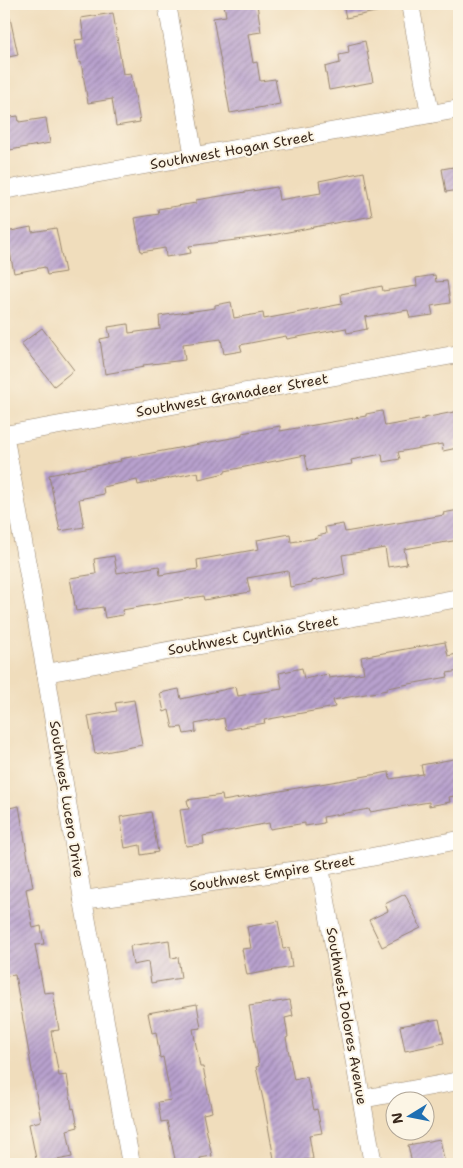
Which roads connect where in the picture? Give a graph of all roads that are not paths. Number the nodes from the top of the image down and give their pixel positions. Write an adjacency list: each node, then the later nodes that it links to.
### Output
1 (167, 4): 5 (street)
2 (410, 4): 4 (street)
3 (459, 109): 4 (street, Southwest Hogan Street)
4 (430, 114): 5 (street, Southwest Hogan Street)
5 (194, 157): 6 (street, Southwest Hogan Street)
6 (4, 190)
7 (459, 354): 8 (street, Southwest Granadeer Street)
8 (4, 434): 10 (street, Southwest Lucero Drive)
9 (459, 598): 10 (street, Southwest Cynthia Street)
10 (46, 673): 13 (street, Southwest Lucero Drive)
11 (459, 840): 12 (street, Southwest Empire Street)
12 (320, 867): 13 (street, Southwest Empire Street); 15 (street, Southwest Dolores Avenue)
13 (83, 900): 16 (street, Southwest Lucero Drive)
14 (459, 1081): 15 (street)
15 (362, 1099): 17 (street, Southwest Dolores Avenue)
16 (131, 1164)
17 (373, 1164)

